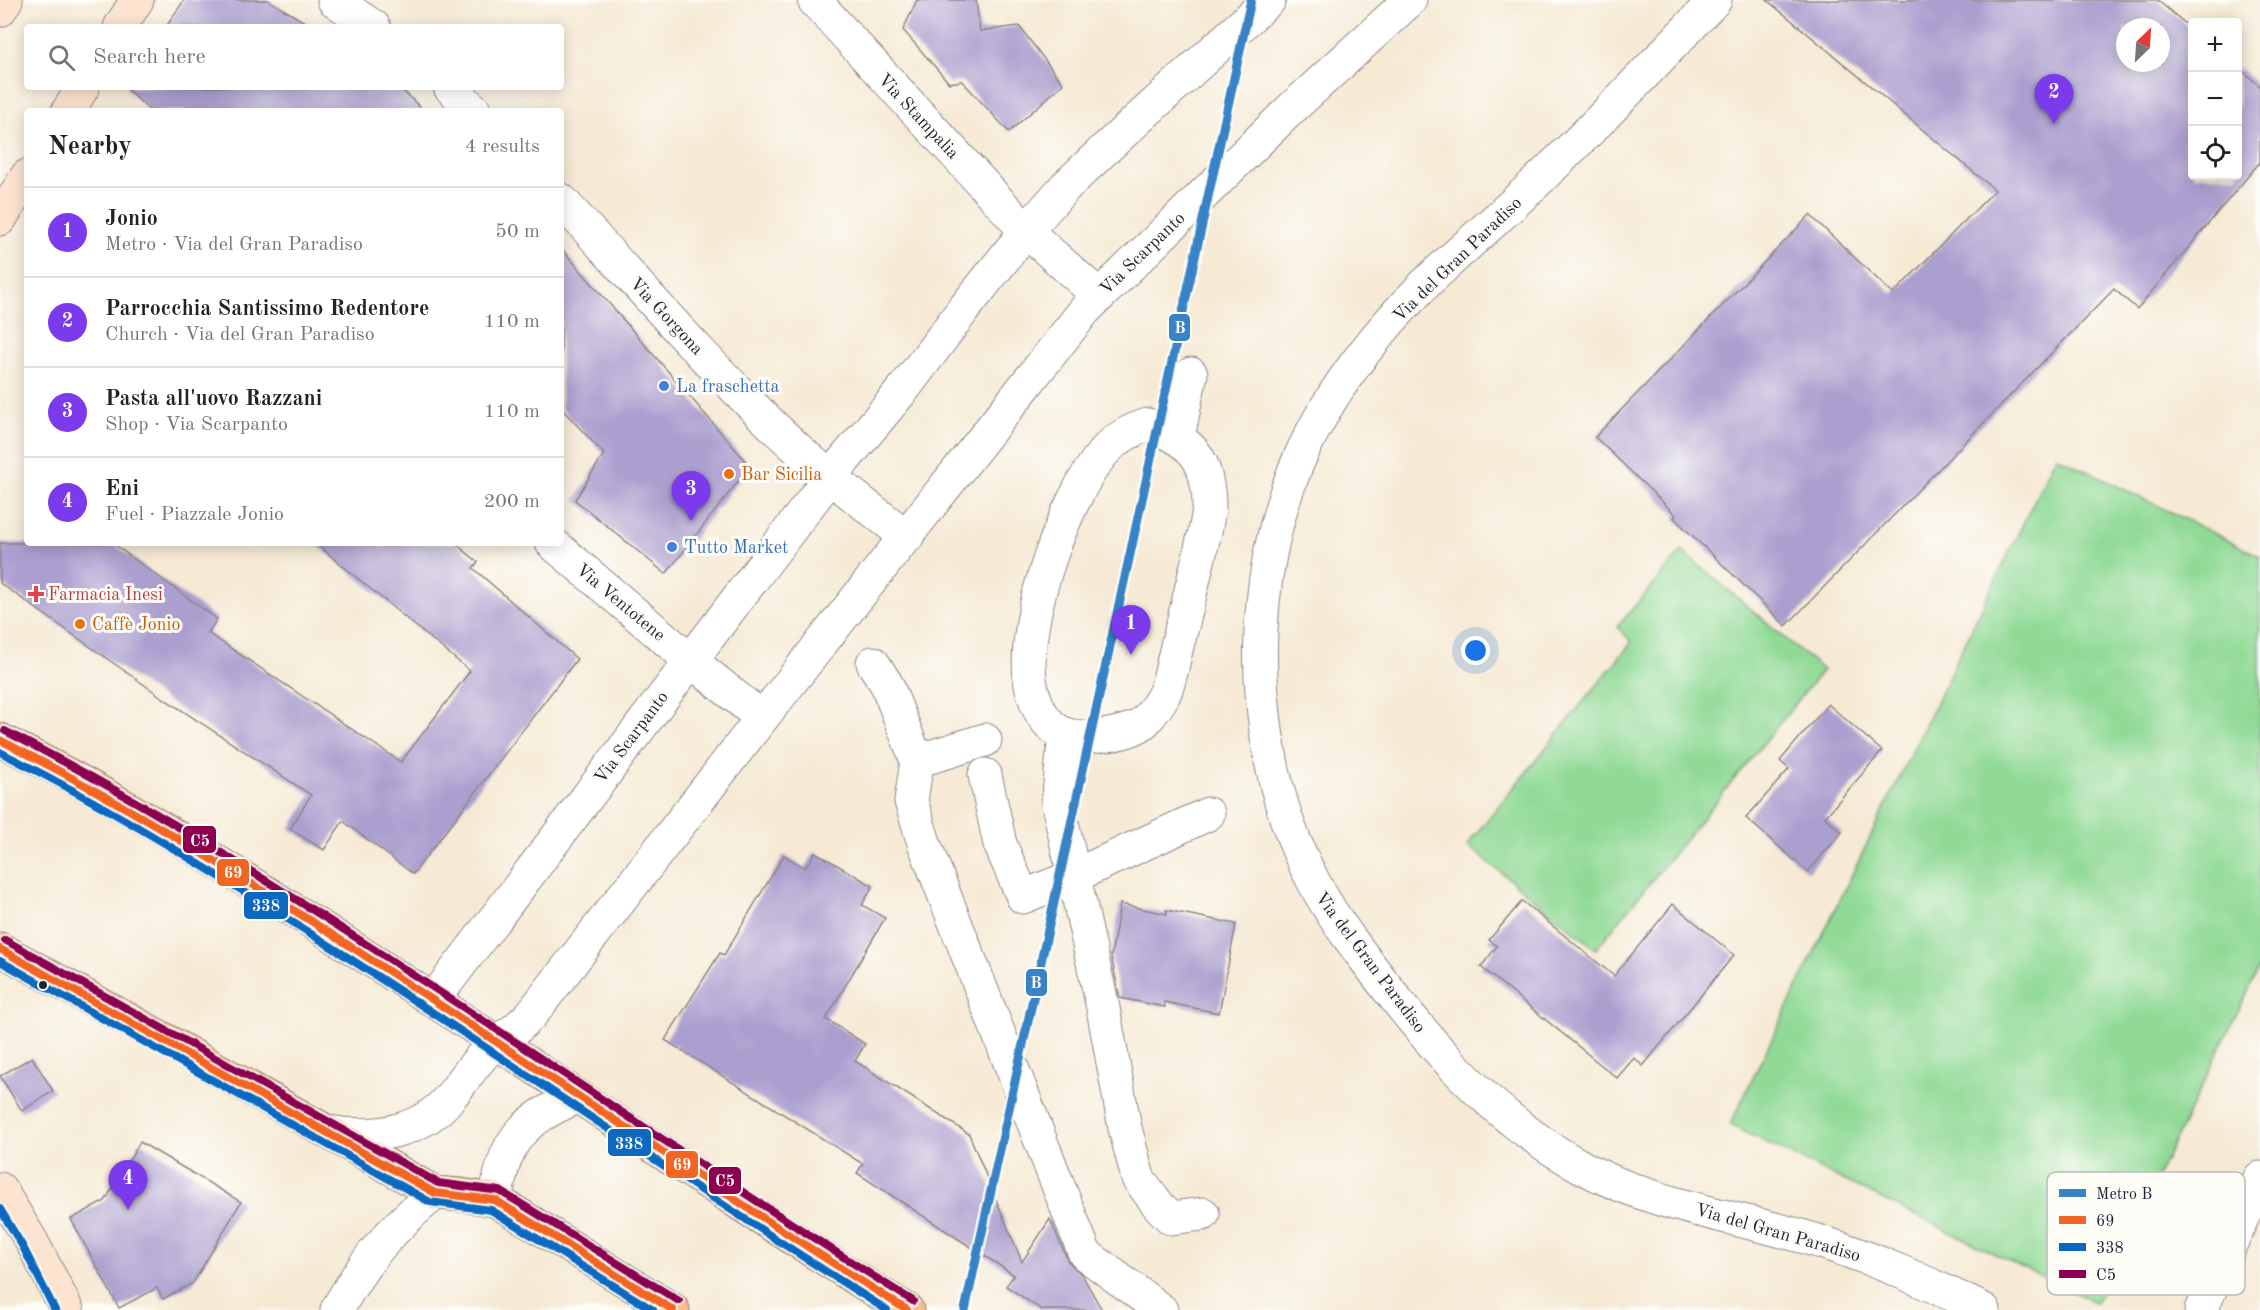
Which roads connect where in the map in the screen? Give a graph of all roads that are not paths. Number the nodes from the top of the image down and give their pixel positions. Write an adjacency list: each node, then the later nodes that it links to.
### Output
1 (6, 0): 8 (main road)
2 (137, 0): 9 (main road)
3 (333, 0): 10 (street)
4 (814, 0): 18 (street, Via Stampalia)
5 (1269, 0): 18 (street, Via Scarpanto)
6 (1410, 0): 19 (street, Via Scarpanto)
7 (1715, 0): 52 (street, Via del Gran Paradiso)
8 (0, 10)
9 (122, 24)
10 (369, 24)
11 (81, 90): 13 (main road)
12 (453, 90): 14 (street)
13 (70, 108)
14 (472, 108)
15 (24, 181): 17 (main road)
16 (564, 203): 22 (street, Via Gorgona)
17 (0, 219)
18 (1026, 231): 19 (street, Via Stampalia); 22 (street, Via Scarpanto)
19 (1098, 296): 23 (street, Via Scarpanto)
20 (1191, 374): 21 (street)
21 (1178, 437): 28 (street); 28 (street)
22 (830, 477): 23 (street); 25 (street, Via Scarpanto)
23 (907, 537): 27 (street, Via Scarpanto)
24 (556, 546): 25 (street, Via Ventotene)
25 (690, 660): 27 (street, Via Ventotene); 36 (street, Via Scarpanto)
26 (873, 663): 31 (street)
27 (762, 718): 37 (street, Via Scarpanto)
28 (1065, 734): 34 (street)
29 (0, 740): 36 (main road)
30 (985, 740): 31 (street)
31 (917, 761): 51 (street)
32 (985, 775): 34 (street)
33 (1208, 814): 34 (street)
34 (1074, 876): 45 (street)
35 (0, 949): 39 (main road)
36 (434, 999): 37 (main road)
37 (497, 1041): 38 (main road); 39 (street, Via Scarpanto)
38 (577, 1097): 43 (street); 50 (main road)
39 (328, 1132): 42 (main road)
40 (2260, 1178): 44 (street)
41 (0, 1189): 47 (main road)
42 (435, 1193): 43 (main road); 48 (street)
43 (495, 1200): 49 (main road)
44 (2245, 1212)
45 (1203, 1214)
46 (2208, 1295): 53 (street)
47 (67, 1310)
48 (337, 1310)
49 (673, 1310)
50 (906, 1310)
51 (1161, 1310)
52 (1984, 1310)
53 (2201, 1310)

